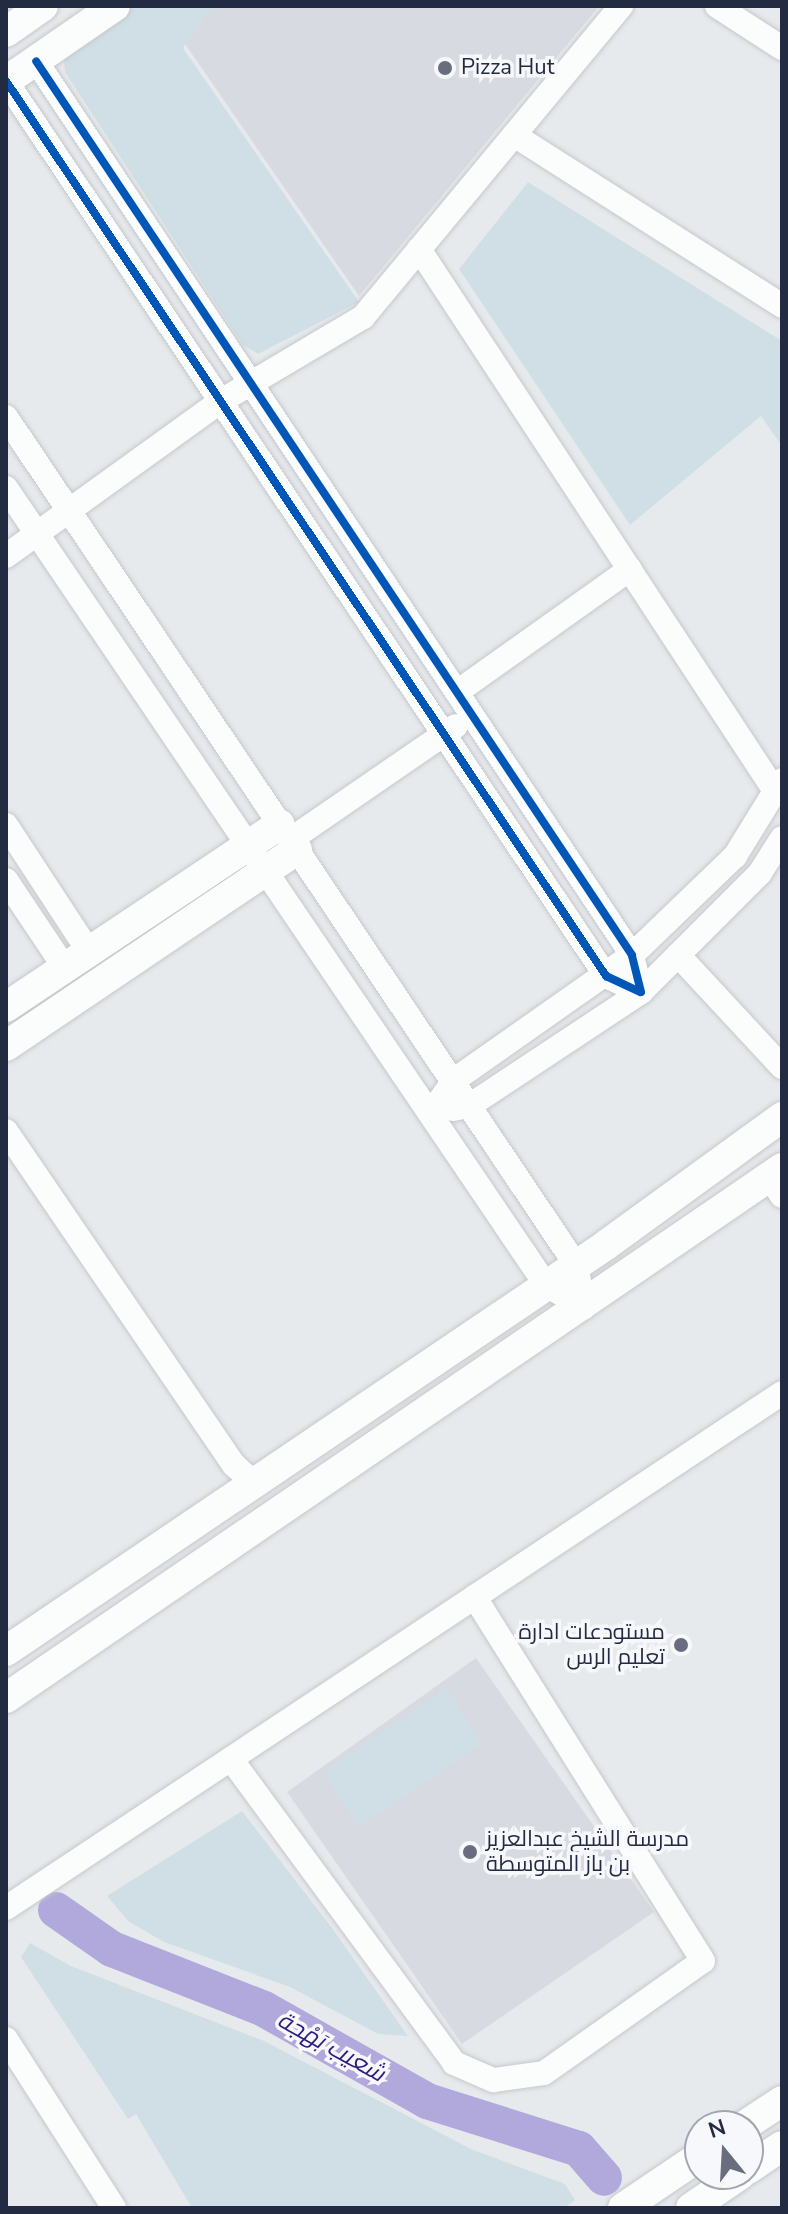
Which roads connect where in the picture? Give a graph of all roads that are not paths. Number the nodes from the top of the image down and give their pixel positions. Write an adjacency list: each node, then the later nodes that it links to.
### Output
1 (43, 6): 5 (street)
2 (115, 6): 7 (street)
3 (621, 6): 9 (street)
4 (717, 6): 6 (street)
5 (6, 32)
6 (782, 48)
7 (36, 61): 8 (street); 12 (street)
8 (6, 81): 13 (street)
9 (514, 135): 10 (street); 11 (street)
10 (419, 249): 12 (street); 19 (street)
11 (782, 306)
12 (251, 383): 13 (street); 20 (street)
13 (221, 401): 16 (street); 22 (street)
14 (6, 417): 16 (street)
15 (6, 488): 17 (street)
16 (69, 512): 17 (street); 25 (street)
17 (37, 535): 18 (street); 27 (street)
18 (6, 556)
19 (630, 569): 20 (street); 23 (street)
20 (457, 692): 21 (street)
21 (472, 715): 22 (street); 30 (street)
22 (444, 734): 25 (street); 33 (street)
23 (779, 785): 30 (street)
24 (6, 825): 32 (street)
25 (289, 838): 27 (street); 28 (street); 38 (street)
26 (782, 838): 31 (street)
27 (248, 845): 28 (street); 32 (street)
28 (265, 871): 36 (street); 40 (street)
29 (6, 880): 32 (street)
30 (632, 955): 33 (street); 34 (street)
31 (678, 955): 34 (street); 37 (street)
32 (77, 960): 35 (street)
33 (606, 976): 34 (street); 38 (street)
34 (641, 992): 39 (street)
35 (6, 1007)
36 (6, 1046)
37 (782, 1067)
38 (453, 1081): 39 (street); 40 (street)
39 (469, 1106): 40 (street); 44 (street)
40 (431, 1113): 45 (street)
41 (782, 1117): 44 (street)
42 (6, 1131): 48 (street)
43 (778, 1180): 46 (street)
44 (576, 1265): 45 (street); 46 (street)
45 (546, 1285): 46 (street); 48 (street)
46 (584, 1307): 51 (street)
47 (782, 1393): 49 (street)
48 (254, 1483): 50 (street)
49 (475, 1597): 52 (street); 52 (street)
50 (6, 1651)
51 (6, 1698)
52 (231, 1759): 53 (street)
53 (6, 1908)
54 (6, 2039): 61 (street)
55 (782, 2101): 56 (street)
56 (764, 2113)
57 (782, 2146): 58 (street)
58 (764, 2158)
59 (684, 2167): 62 (street)
60 (717, 2190): 63 (street)
61 (114, 2208)
62 (623, 2208)
63 (691, 2208)

